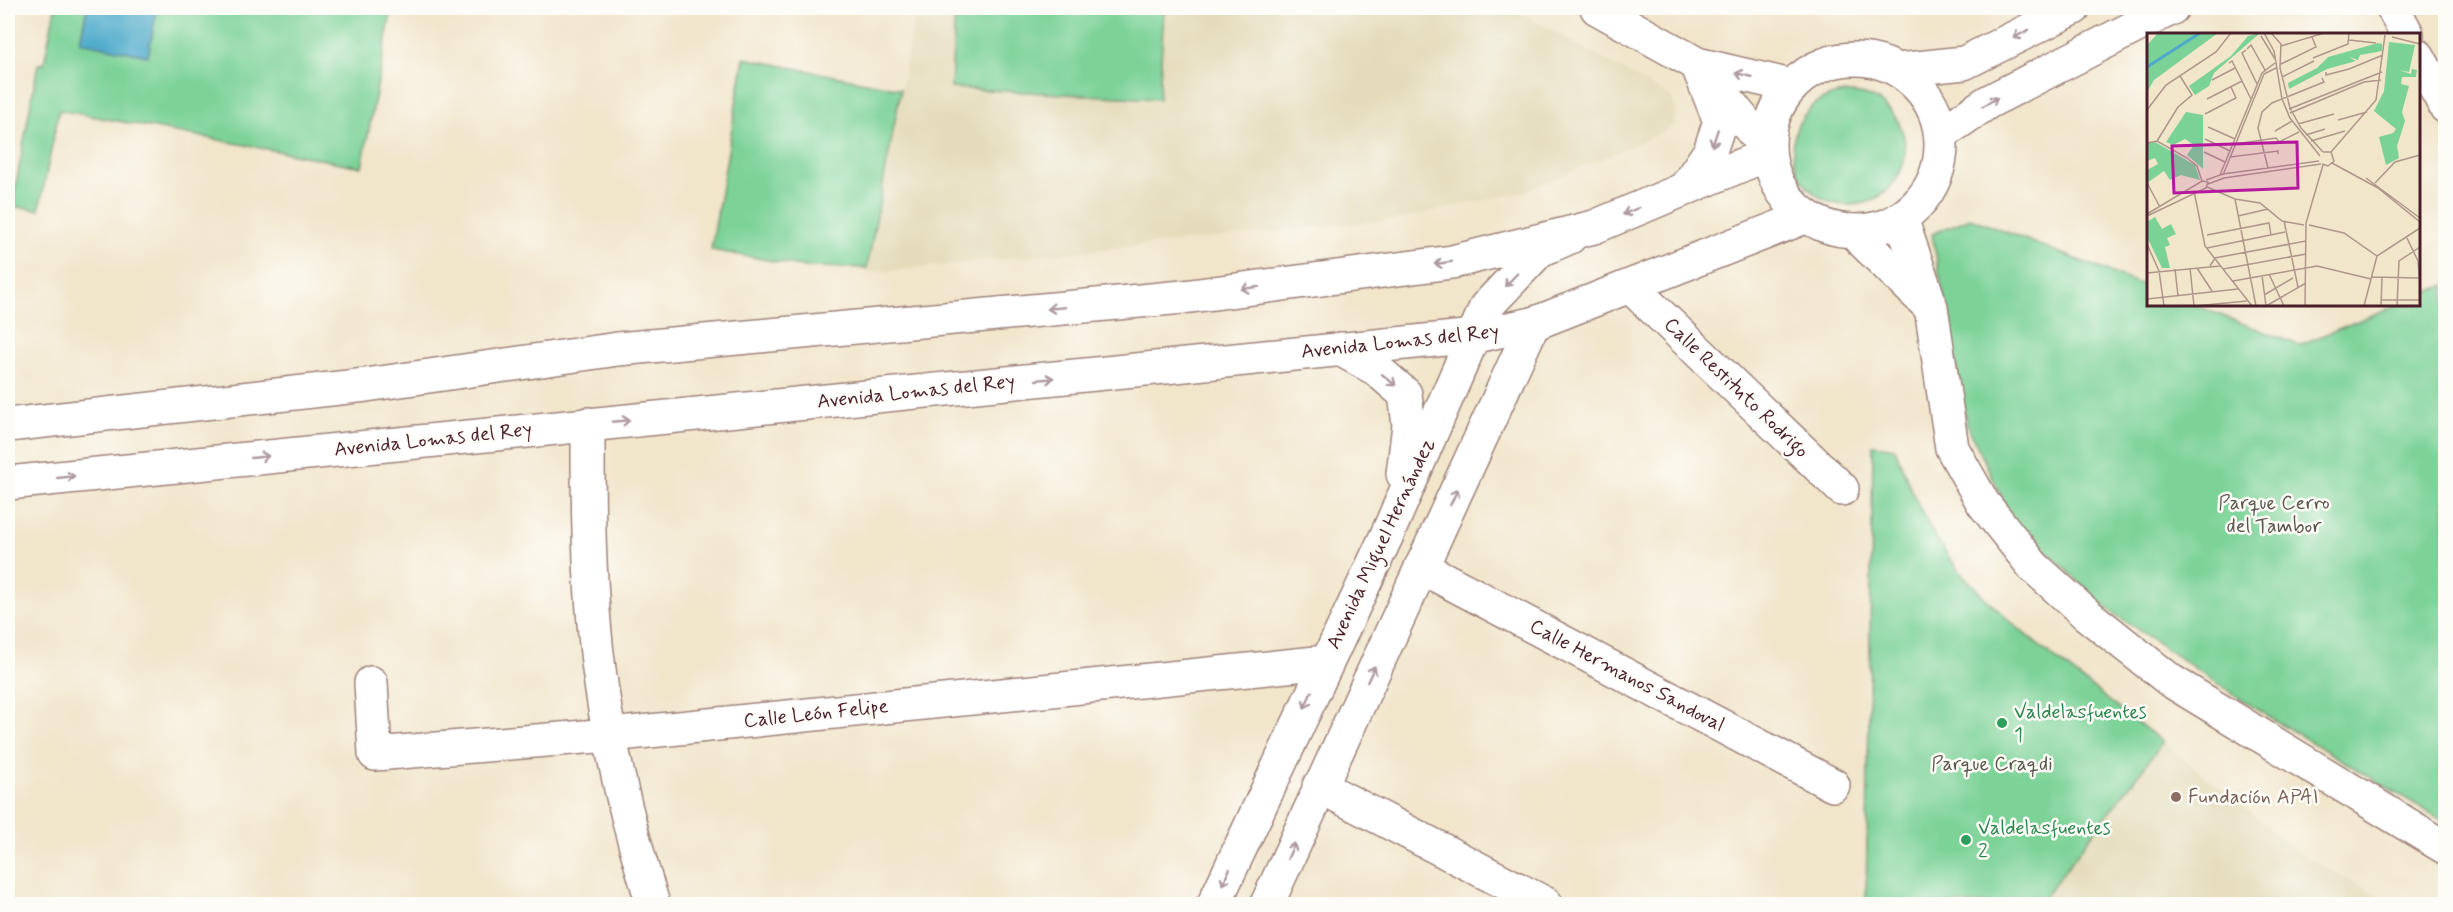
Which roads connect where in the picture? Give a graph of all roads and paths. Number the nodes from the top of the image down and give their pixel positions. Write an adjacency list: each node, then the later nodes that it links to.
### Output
1 (1597, 8): 7 (street)
2 (2172, 8): 11 (street, one-way to 2)
3 (2393, 8): 5 (street)
4 (2068, 9): 8 (street, one-way to 8)
5 (2406, 33)
6 (2420, 60): 10 (street)
7 (1697, 64): 9 (street, one-way to 7); 12 (street); 13 (street, one-way to 13)
8 (1898, 70): 9 (street); 11 (street)
9 (1791, 86): 12 (street)
10 (2445, 107)
11 (1941, 134): 15 (street)
12 (1768, 152): 13 (street); 14 (street)
13 (1685, 188): 16 (street, one-way to 16)
14 (1805, 217): 17 (street); 18 (street, Avenida Lomas del Rey)
15 (1901, 218): 17 (street); 19 (street)
16 (1594, 226): 21 (street, Avenida Miguel Hernández, one-way to 21); 23 (street, one-way to 23)
17 (1852, 231): 19 (street)
18 (1631, 286): 20 (street, Avenida Lomas del Rey); 26 (street, Calle Restituto Rodrigo)
19 (1931, 307): 34 (street)
20 (1533, 324): 21 (street, Avenida Lomas del Rey); 28 (street, one-way to 20)
21 (1475, 336): 22 (street, Avenida Lomas del Rey); 27 (street, Avenida Miguel Hernández)
22 (1340, 349): 24 (street, Avenida Lomas del Rey, one-way to 22); 27 (street, one-way to 27)
23 (8, 424)
24 (588, 424): 25 (street, Avenida Lomas del Rey, one-way to 24); 31 (street)
25 (8, 483)
26 (1842, 489)
27 (1400, 504): 29 (street, Avenida Miguel Hernández)
28 (1421, 567): 32 (street, Calle Hermanos Sandoval); 33 (street, one-way to 28)
29 (1326, 662): 31 (street, Calle León Felipe); 36 (street, Avenida Miguel Hernández, one-way to 36)
30 (371, 683): 31 (street, Calle León Felipe)
31 (610, 735): 35 (street)
32 (1833, 785)
33 (1319, 786): 37 (street, one-way to 33); 38 (street)
34 (2445, 848)
35 (653, 904)
36 (1214, 904)
37 (1267, 904)
38 (1546, 904)

